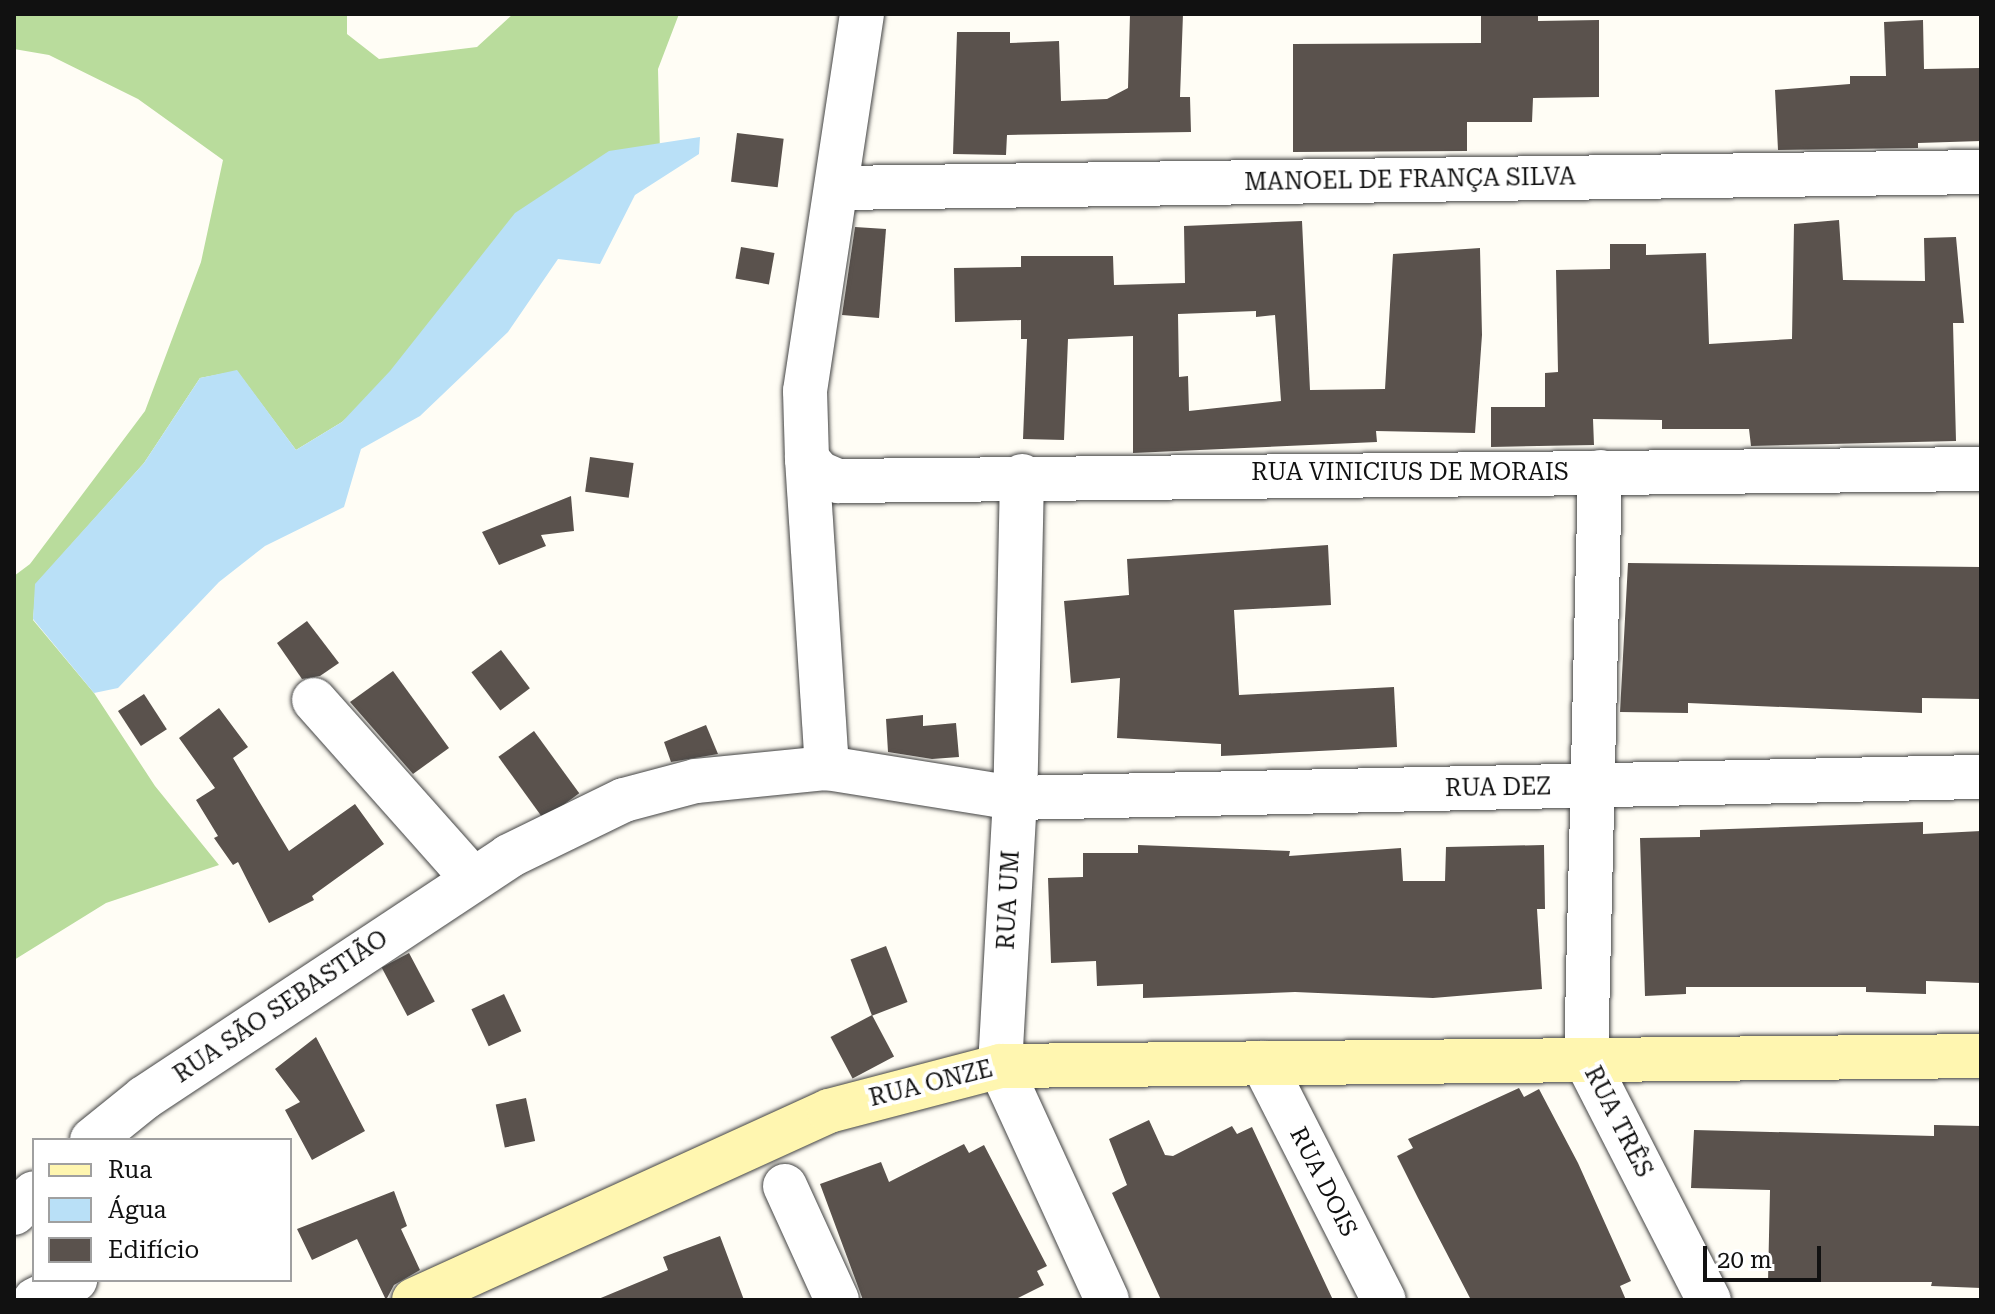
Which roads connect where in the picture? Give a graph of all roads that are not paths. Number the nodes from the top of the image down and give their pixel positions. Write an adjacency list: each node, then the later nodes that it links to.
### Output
1 (862, 14): 3 (street)
2 (1981, 172): 3 (street, MANOEL DE FRANÇA SILVA)
3 (838, 188): 5 (street)
4 (1981, 469): 6 (street, RUA VINICIUS DE MORAIS)
5 (823, 470): 7 (street, RUA VINICIUS DE MORAIS); 9 (street)
6 (1600, 472): 7 (street, RUA VINICIUS DE MORAIS); 11 (street, RUA TRÊS)
7 (1022, 476): 12 (street, RUA UM)
8 (314, 700): 13 (street)
9 (827, 768): 12 (street, RUA SÃO SEBASTIÃO); 13 (street, RUA SÃO SEBASTIÃO)
10 (1981, 777): 11 (street, RUA DEZ)
11 (1592, 786): 12 (street, RUA DEZ); 15 (street, RUA TRÊS)
12 (1015, 798): 17 (street, RUA UM)
13 (473, 879): 18 (street, RUA SÃO SEBASTIÃO)
14 (1981, 1056): 15 (street, RUA ONZE)
15 (1586, 1060): 16 (street, RUA ONZE); 28 (street, RUA TRÊS)
16 (1263, 1063): 17 (street, RUA ONZE); 27 (street, RUA DOIS)
17 (1000, 1066): 24 (street, RUA ONZE); 26 (street, RUA UM)
18 (94, 1138)
19 (785, 1186): 25 (street)
20 (32, 1195): 21 (street)
21 (14, 1213)
22 (71, 1282): 23 (street)
23 (35, 1300)
24 (414, 1300)
25 (837, 1300)
26 (1107, 1300)
27 (1384, 1300)
28 (1709, 1300)

